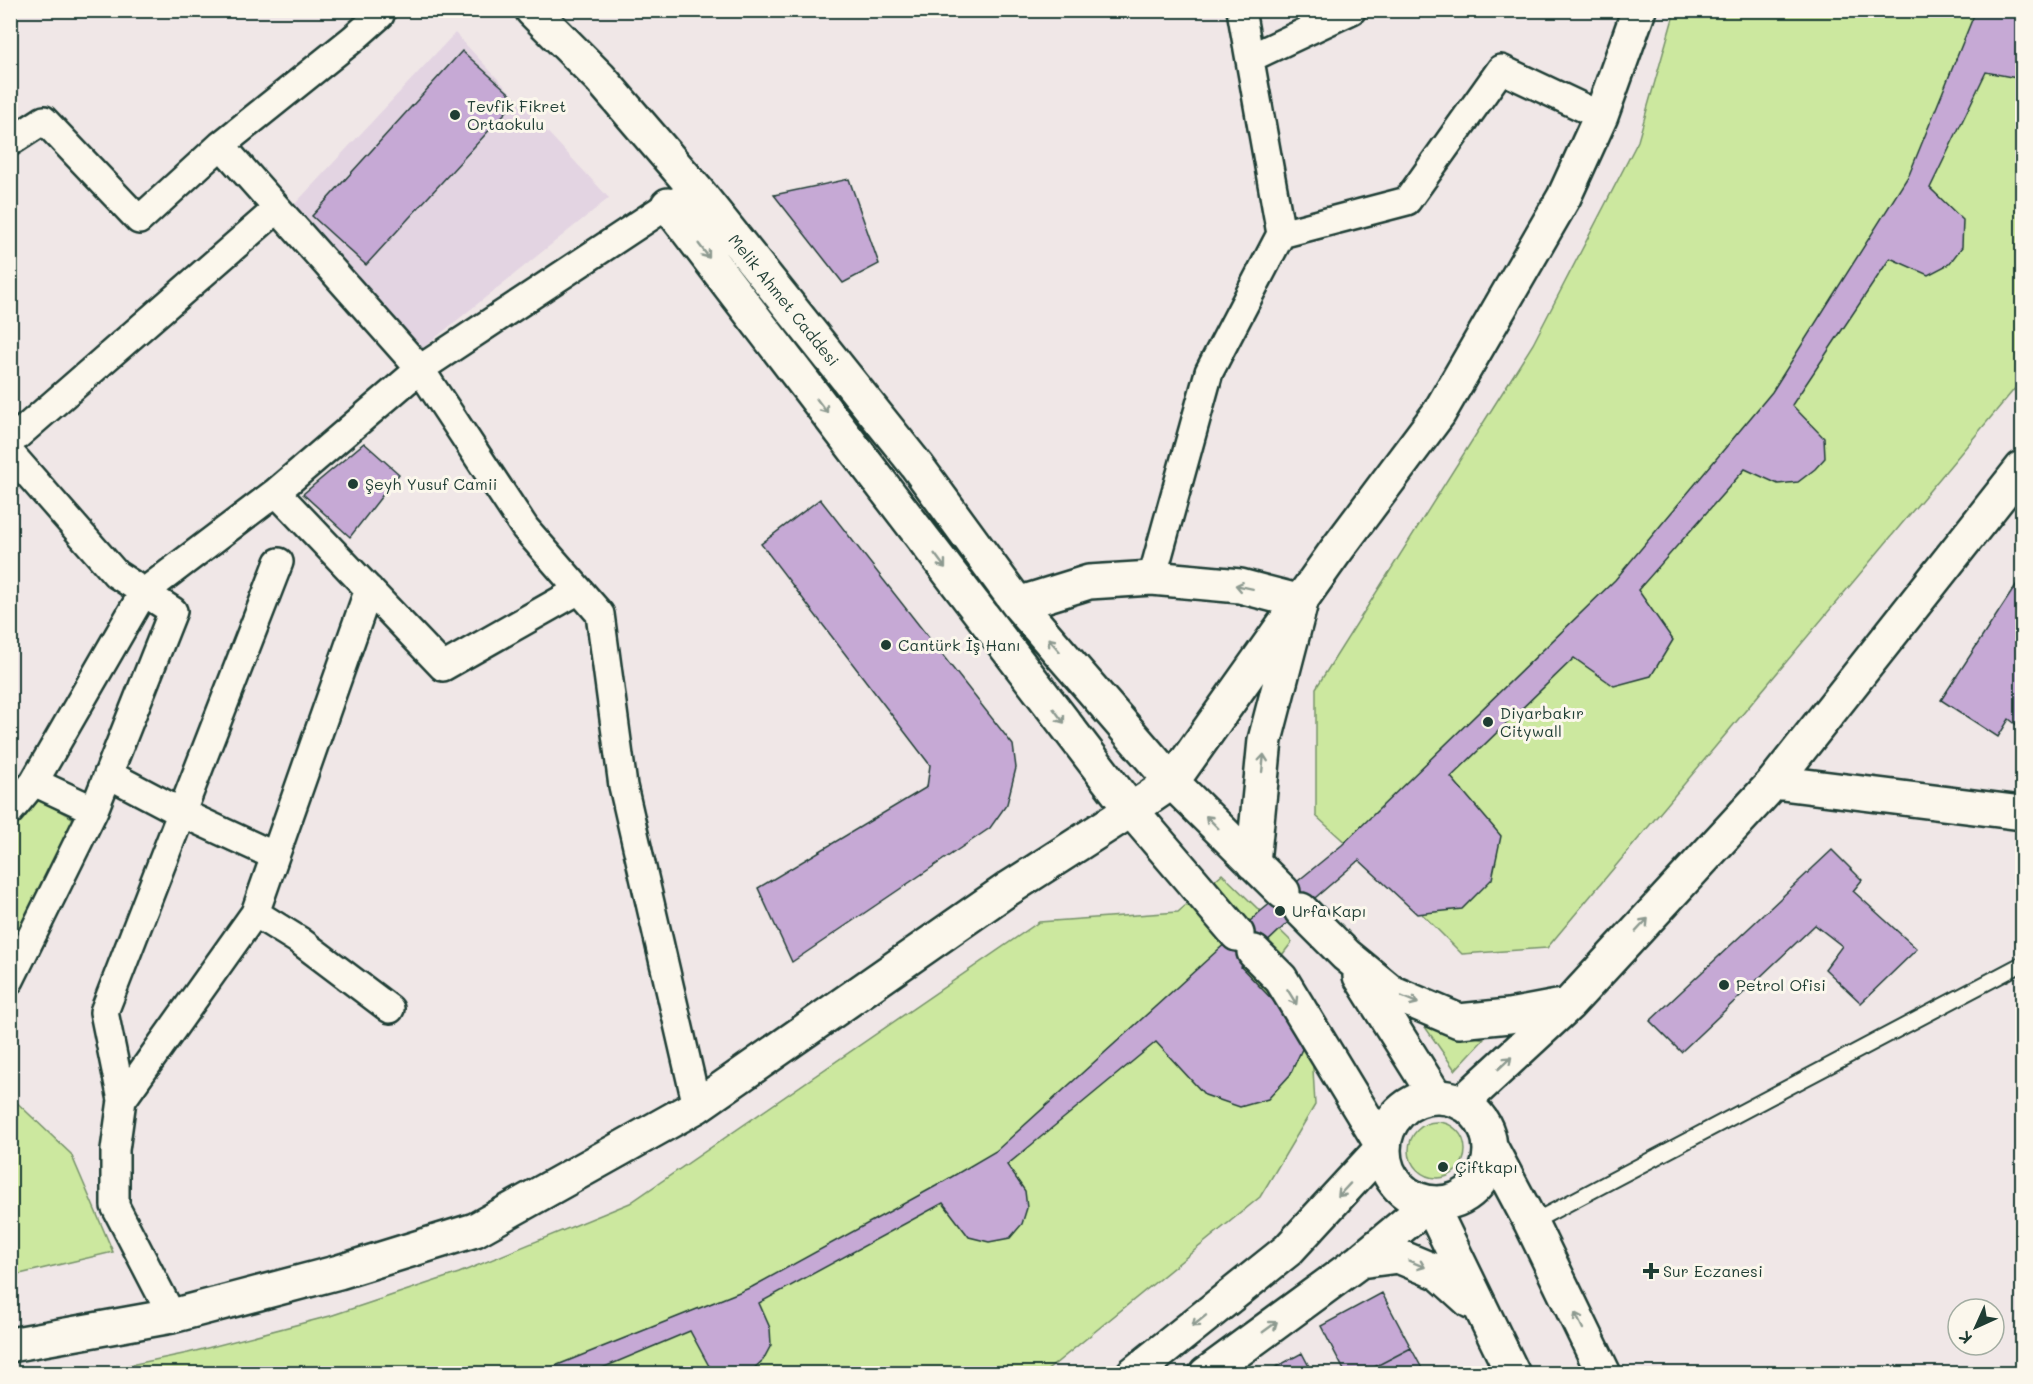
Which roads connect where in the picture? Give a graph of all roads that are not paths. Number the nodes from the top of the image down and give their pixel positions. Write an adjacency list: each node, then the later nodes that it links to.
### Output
1 (532, 10): 10 (street, Melik Ahmet Caddesi)
2 (1241, 10): 6 (street)
3 (1352, 10): 6 (street)
4 (1639, 10): 7 (street)
5 (380, 15): 9 (street)
6 (1250, 58): 13 (street)
7 (1601, 116): 13 (street); 24 (street)
8 (10, 142): 9 (street)
9 (221, 145): 12 (street)
10 (698, 192): 11 (street); 25 (street, Melik Ahmet Caddesi)
11 (668, 205): 14 (street); 31 (street, one-way to 31)
12 (277, 209): 14 (street); 15 (street)
13 (1281, 234): 20 (street)
14 (420, 369): 18 (street); 22 (street)
15 (10, 442)
16 (10, 453): 23 (street)
17 (2022, 468): 29 (street)
18 (276, 492): 21 (street); 23 (street)
19 (279, 562): 33 (street)
20 (1152, 578): 24 (street, one-way to 20); 25 (street)
21 (369, 589): 22 (street); 35 (street)
22 (579, 590): 45 (street)
23 (143, 593): 26 (street); 27 (street)
24 (1301, 602): 28 (street); 36 (street, one-way to 24)
25 (1018, 604): 28 (street, Melik Ahmet Caddesi, one-way to 25)
26 (108, 774): 30 (street); 33 (street)
27 (34, 782): 30 (street); 32 (street)
28 (1172, 782): 31 (street); 36 (street, Melik Ahmet Caddesi, one-way to 28)
29 (1774, 782): 34 (street); 41 (street, one-way to 29)
30 (94, 810): 40 (street)
31 (1131, 810): 45 (street); 47 (street, one-way to 47)
32 (10, 811)
33 (182, 813): 35 (street); 43 (street)
34 (2022, 813)
35 (275, 856): 37 (street)
36 (1253, 863): 38 (street, Melik Ahmet Caddesi)
37 (255, 913): 42 (street); 43 (street)
38 (1346, 954): 41 (street, one-way to 41); 44 (street)
39 (2022, 963): 49 (lane)
40 (10, 981)
41 (1568, 1005): 44 (street, one-way to 41)
42 (390, 1009)
43 (122, 1100): 52 (street)
44 (1449, 1100): 46 (street); 47 (street)
45 (697, 1106): 52 (street)
46 (1490, 1146): 48 (street); 49 (street)
47 (1383, 1148): 48 (street); 55 (street, one-way to 55)
48 (1430, 1203): 50 (street); 51 (street)
49 (1531, 1222): 57 (street, one-way to 49)
50 (1360, 1261): 51 (street, one-way to 51); 54 (street, one-way to 50)
51 (1480, 1310): 56 (street)
52 (172, 1316): 53 (street)
53 (10, 1345)
54 (1214, 1371)
55 (1133, 1374)
56 (1513, 1374)
57 (1604, 1374)

